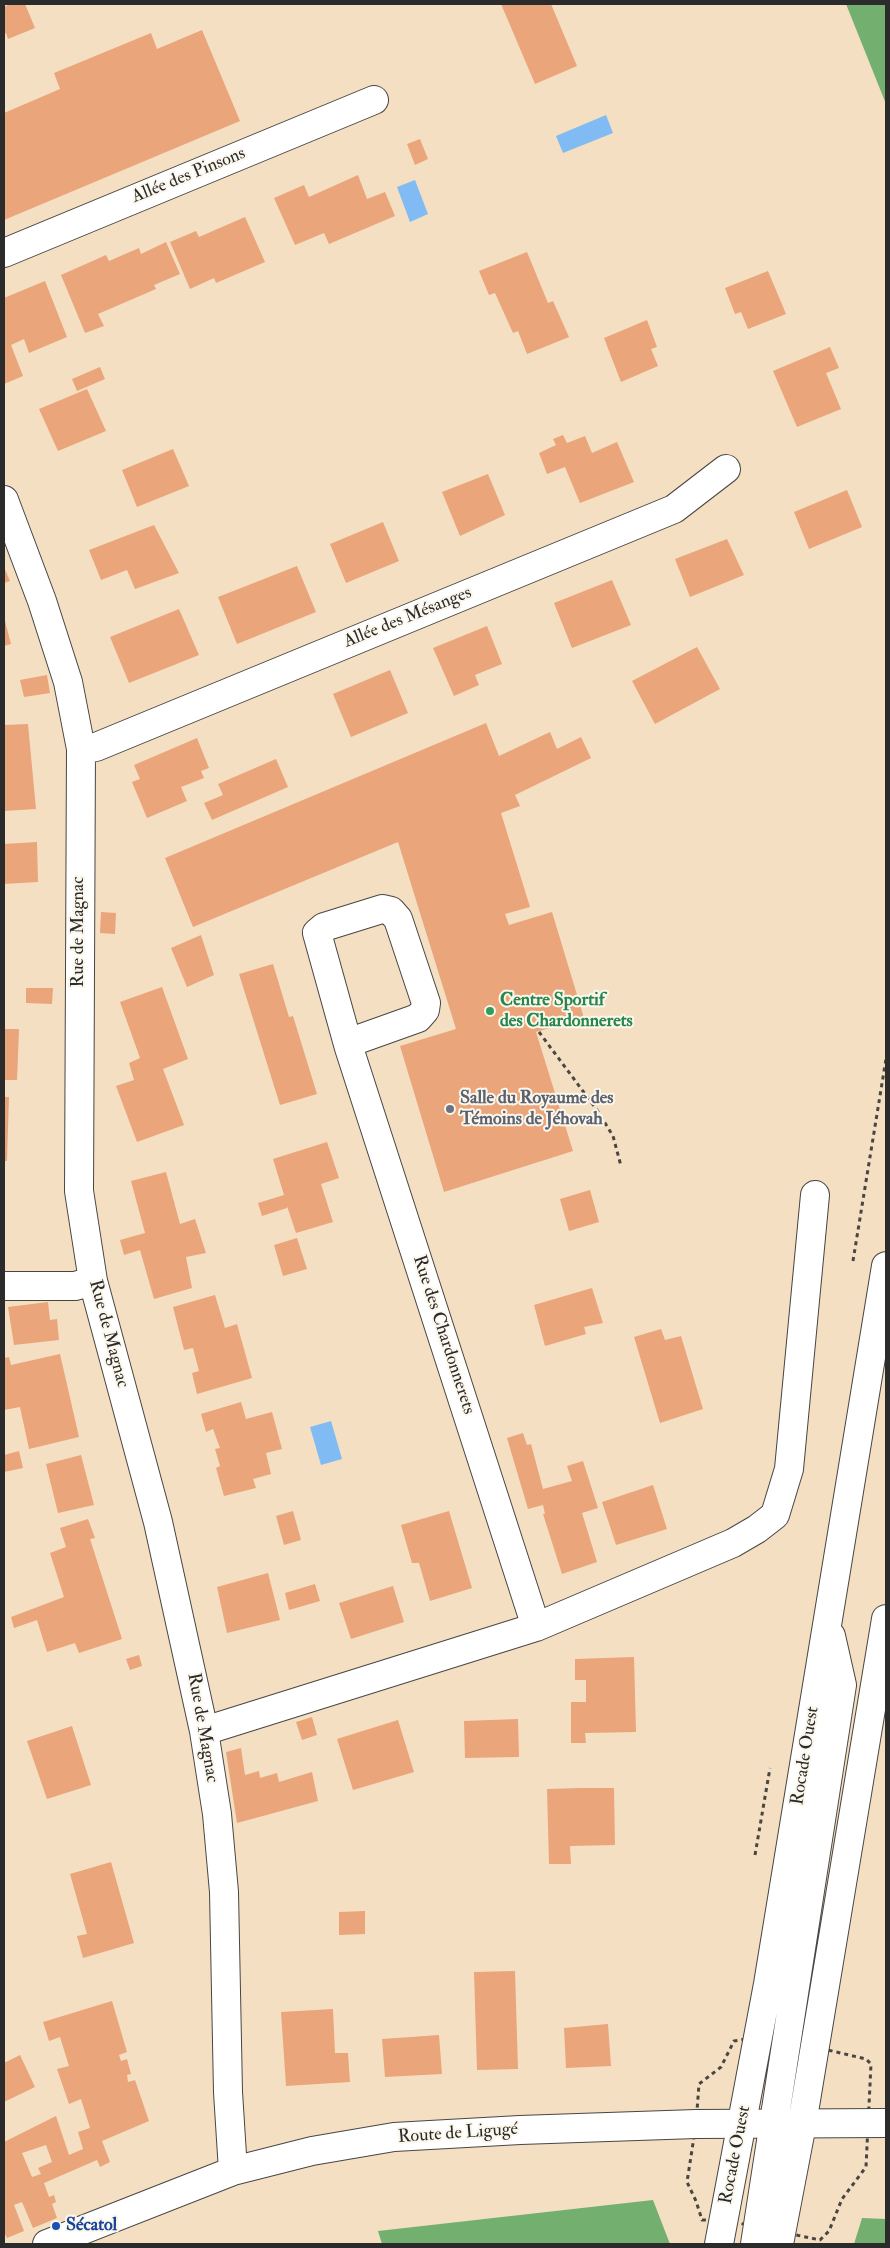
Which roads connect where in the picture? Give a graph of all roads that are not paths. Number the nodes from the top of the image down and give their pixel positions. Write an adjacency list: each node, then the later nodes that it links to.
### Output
1 (374, 100): 2 (street, Allée des Pinsons)
2 (4, 253)
3 (726, 469): 5 (street, Allée des Mésanges)
4 (4, 500): 5 (street, Rue de Magnac)
5 (81, 749): 9 (street, Rue de Magnac)
6 (348, 1043): 6 (street, Rue des Chardonnerets); 13 (street, Rue des Chardonnerets)
7 (815, 1194): 13 (street)
8 (886, 1266): 12 (street, Rocade Ouest)
9 (93, 1281): 10 (street); 14 (street, Rue de Magnac)
10 (4, 1286)
11 (886, 1619): 18 (street)
12 (828, 1623): 15 (street, Rocade Ouest); 16 (street)
13 (536, 1627): 14 (street)
14 (204, 1731): 19 (street, Rue de Magnac)
15 (743, 2122): 16 (street, Route de Ligugé); 19 (street, Route de Ligugé); 21 (street, Rocade Ouest)
16 (774, 2123): 18 (street, Route de Ligugé); 22 (street)
17 (886, 2123): 18 (street, Route de Ligugé)
18 (802, 2124): 23 (street)
19 (232, 2171): 20 (street, Route de Ligugé)
20 (47, 2244)
21 (719, 2244)
22 (755, 2244)
23 (779, 2244)

